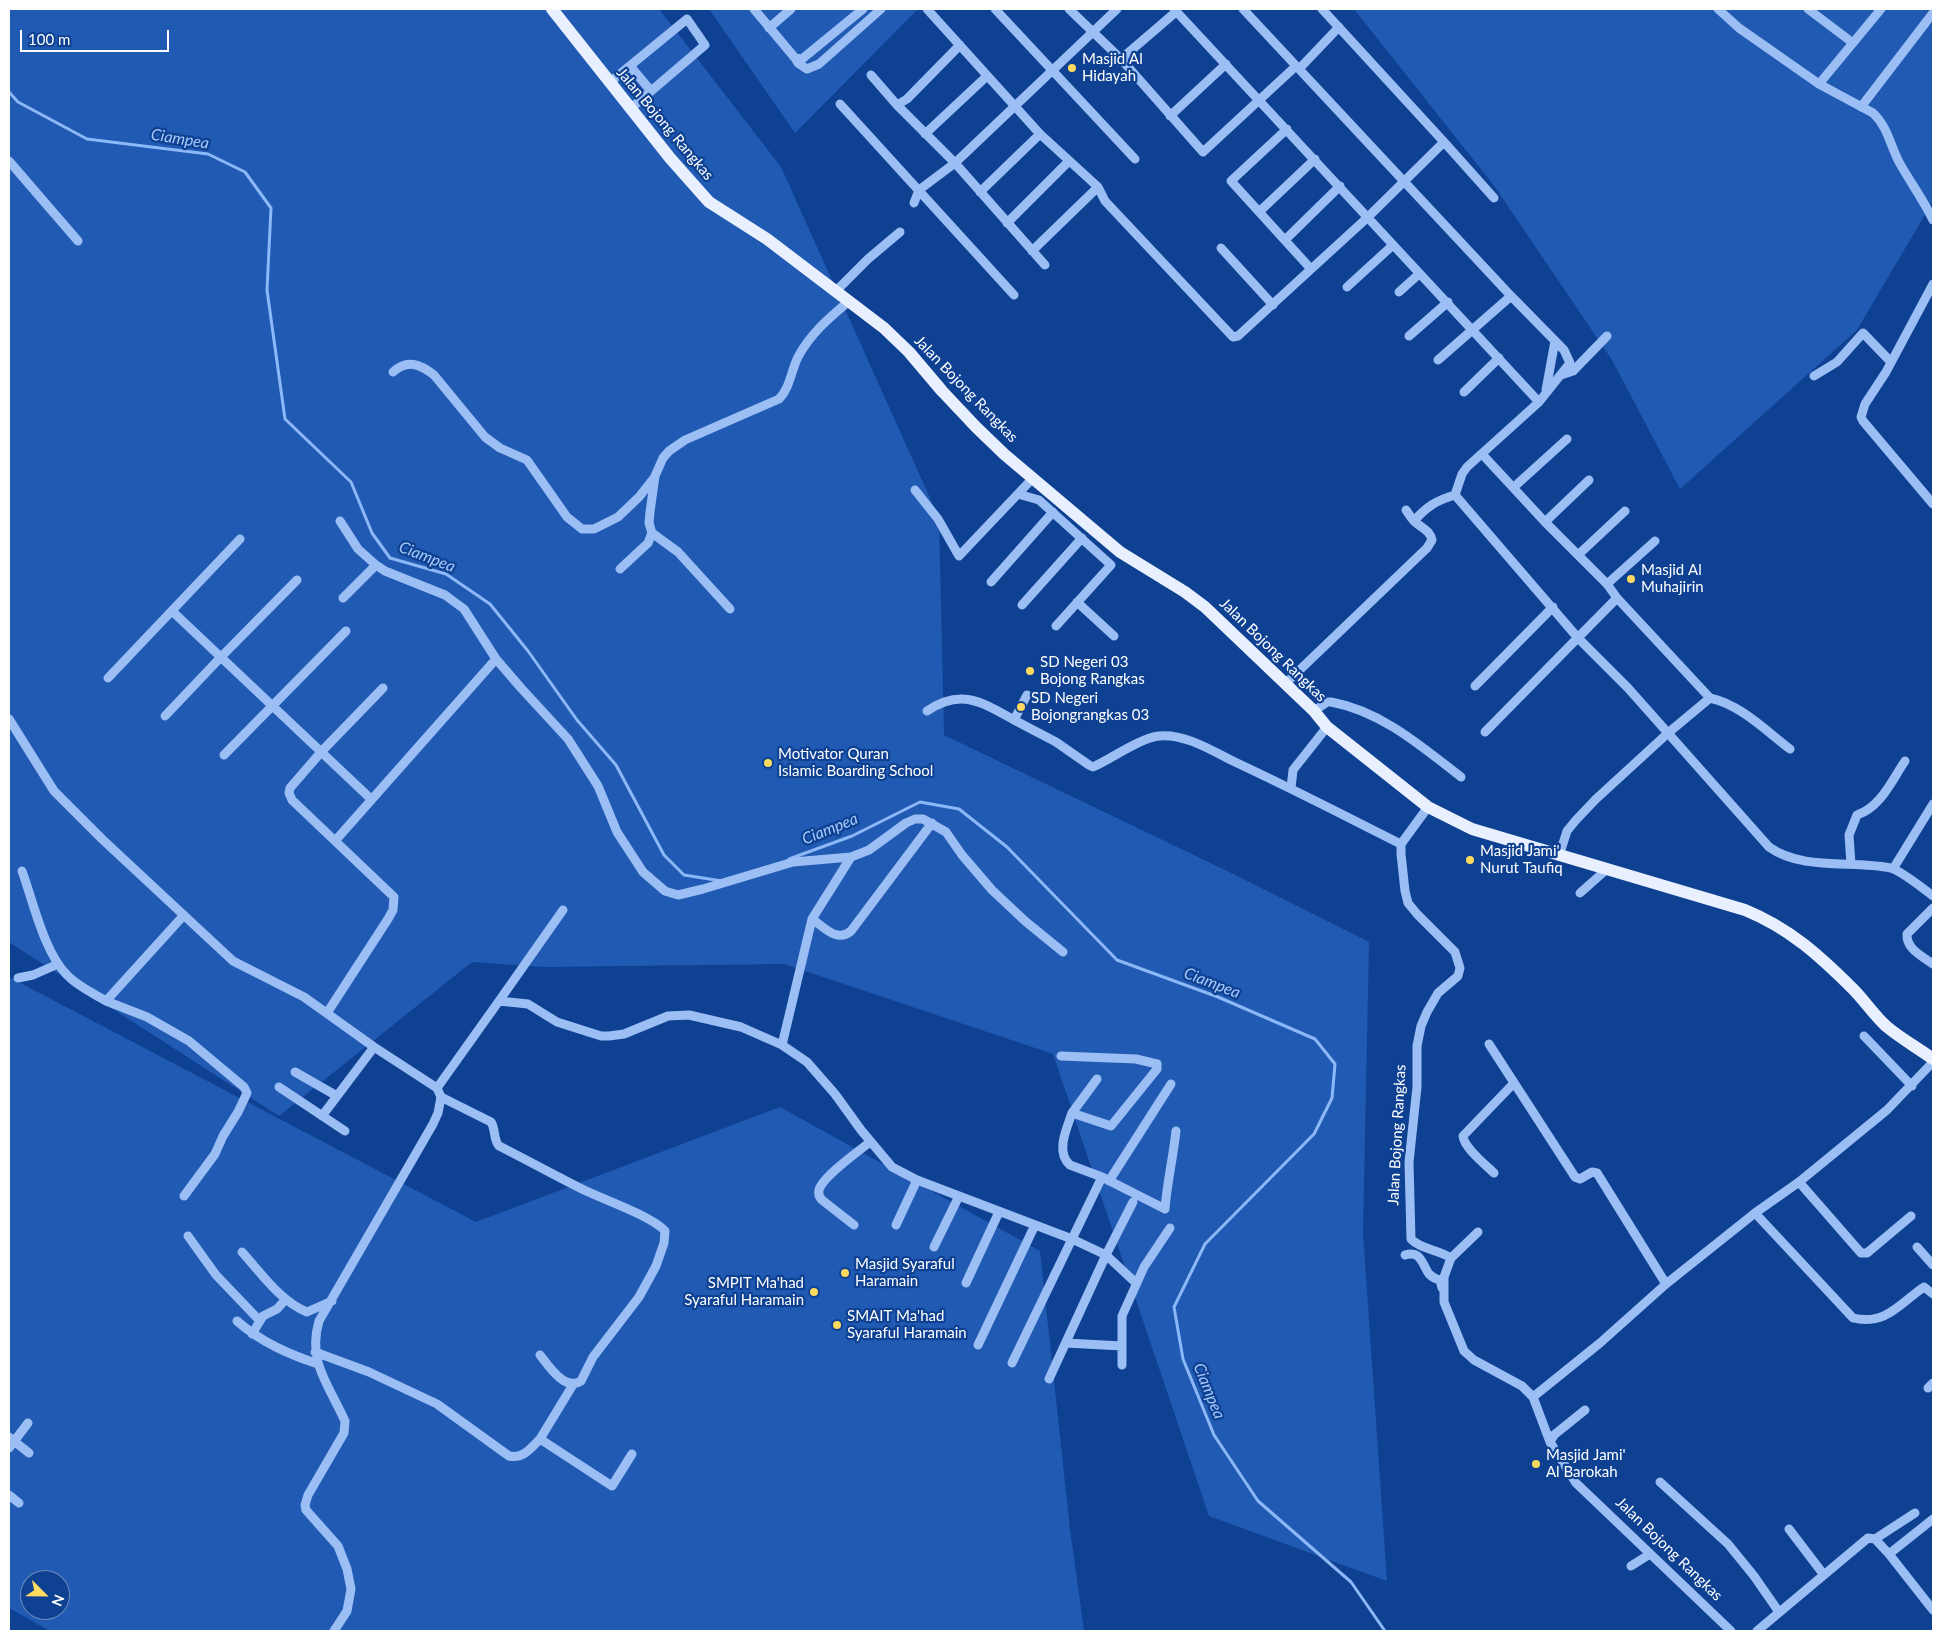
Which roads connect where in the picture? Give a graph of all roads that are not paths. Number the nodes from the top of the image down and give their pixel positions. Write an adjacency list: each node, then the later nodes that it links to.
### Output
1 (552, 9): 30 (main road, Jalan Bojong Rangkas)
2 (754, 9): 18 (street)
3 (791, 9): 18 (street)
4 (863, 9): 22 (street)
5 (881, 9): 22 (street)
6 (927, 9): 21 (street)
7 (995, 9): 27 (street)
8 (1069, 9): 19 (street)
9 (1117, 9): 19 (street)
10 (1243, 9): 26 (street)
11 (1322, 9): 17 (street)
12 (1718, 9): 31 (street)
13 (1808, 9): 20 (street)
14 (1176, 10): 23 (street); 24 (street)
15 (1878, 10): 20 (street)
16 (1933, 13): 37 (street)
17 (1339, 27): 26 (street); 43 (street)
18 (769, 28): 22 (street)
19 (1092, 32): 23 (street); 27 (street)
20 (1853, 43): 31 (street)
21 (960, 45): 29 (street); 35 (street)
22 (795, 58)
23 (1121, 60): 39 (street)
24 (1226, 64): 33 (street); 39 (street)
25 (630, 66): 30 (street); 32 (street); 32 (street)
26 (1298, 67): 33 (street); 49 (street)
27 (1052, 70): 36 (street); 44 (street)
28 (871, 76): 35 (street)
29 (987, 76): 36 (street); 41 (street)
30 (610, 82): 38 (main road, Jalan Bojong Rangkas)
31 (1819, 84): 37 (street)
32 (651, 91): 38 (street)
33 (1258, 101): 39 (street); 40 (street)
34 (840, 104): 52 (street)
35 (897, 105): 41 (street)
36 (1015, 106): 42 (street); 48 (street)
37 (1861, 107): 58 (street)
38 (630, 109): 71 (main road, Jalan Bojong Rangkas)
39 (1170, 116)
40 (1287, 129): 45 (street); 56 (street)
41 (925, 134): 48 (street)
42 (1040, 134): 47 (street); 53 (street)
43 (1444, 142): 49 (street); 54 (street)
44 (1135, 159)
45 (1315, 159): 50 (street); 56 (street)
46 (9, 161): 62 (street)
47 (1069, 161): 51 (street); 59 (street)
48 (955, 163): 52 (street); 53 (street)
49 (1404, 181): 57 (street); 74 (street)
50 (1340, 186): 57 (street); 61 (street)
51 (1098, 187): 65 (street); 77 (street)
52 (919, 190): 55 (street); 73 (street)
53 (980, 192): 59 (street)
54 (1494, 198)
55 (914, 203)
56 (1259, 212): 61 (street)
57 (1368, 217): 63 (street); 67 (street)
58 (1933, 220)
59 (1007, 223): 65 (street)
60 (900, 232): 71 (street)
61 (1285, 240): 67 (street)
62 (78, 242)
63 (1393, 245): 68 (street); 70 (street)
64 (1221, 248): 77 (street)
65 (1032, 251): 66 (street)
66 (1045, 265)
67 (1311, 269): 77 (street)
68 (1419, 274): 72 (street); 76 (street)
69 (1933, 284): 84 (street)
70 (1347, 287)
71 (835, 292): 75 (main road, Jalan Bojong Rangkas)
72 (1399, 292)
73 (1014, 295)
74 (1511, 296): 78 (street); 81 (street)
75 (848, 302): 93 (street); 94 (main road, Jalan Bojong Rangkas)
76 (1448, 302): 78 (street); 79 (street)
77 (1273, 305)
78 (1473, 329): 82 (street); 83 (street)
79 (1409, 336)
80 (1607, 336): 86 (street)
81 (1555, 341): 86 (street); 89 (street)
82 (1499, 358): 88 (street); 90 (street)
83 (1438, 360)
84 (1891, 362): 87 (street); 100 (street)
85 (393, 372): 93 (street)
86 (1561, 375): 89 (street)
87 (1814, 376)
88 (1464, 392)
89 (1546, 393): 90 (street)
90 (1539, 402): 92 (street)
91 (1568, 439): 96 (street)
92 (1482, 454): 96 (street); 99 (street)
93 (655, 476): 107 (street)
94 (1033, 478): 98 (street); 131 (main road, Jalan Bojong Rangkas)
95 (1589, 480): 106 (street)
96 (1514, 487): 106 (street)
97 (915, 490): 98 (street)
98 (1018, 494): 103 (street)
99 (1455, 495): 104 (street); 121 (street)
100 (1933, 503)
101 (1406, 510): 104 (street)
102 (1625, 511): 111 (street)
103 (1053, 512): 109 (street); 115 (street)
104 (1414, 521): 131 (street)
105 (340, 522): 112 (street)
106 (1545, 522): 111 (street)
107 (652, 533): 113 (street); 122 (street)
108 (240, 538): 123 (street)
109 (1082, 538): 119 (street); 120 (street)
110 (1655, 541): 116 (street)
111 (1578, 555): 116 (street)
112 (376, 564): 117 (street); 129 (street)
113 (620, 569)
114 (297, 580): 128 (street)
115 (991, 582)
116 (1607, 584): 118 (street)
117 (343, 598)
118 (1617, 598): 127 (street); 135 (street)
119 (1077, 602): 124 (street); 126 (street)
120 (1022, 605)
121 (1553, 607): 127 (street); 132 (street)
122 (730, 609)
123 (172, 611): 128 (street); 130 (street)
124 (1056, 626)
125 (346, 631): 136 (street)
126 (1114, 636)
127 (1578, 638): 143 (street); 144 (street)
128 (221, 657): 136 (street); 139 (street)
129 (496, 659): 151 (street); 159 (street)
130 (108, 678)
131 (1285, 684): 138 (main road, Jalan Bojong Rangkas)
132 (1474, 686)
133 (383, 688): 146 (street)
134 (1027, 695): 141 (street)
135 (1710, 698): 144 (street); 145 (street)
136 (272, 706): 146 (street); 147 (street)
137 (927, 711): 141 (street)
138 (1314, 712): 142 (main road, Jalan Bojong Rangkas); 149 (street)
139 (165, 716)
140 (9, 719): 168 (street)
141 (1014, 720): 150 (street)
142 (1327, 727): 150 (street); 153 (main road, Jalan Bojong Rangkas)
143 (1485, 732)
144 (1668, 733): 158 (street); 160 (street)
145 (1790, 749)
146 (322, 751): 151 (street); 156 (street)
147 (224, 755)
148 (1905, 761): 160 (street)
149 (1460, 777)
150 (1291, 788): 157 (street)
151 (371, 799): 156 (street)
152 (1933, 804): 154 (street)
153 (1428, 807): 157 (street); 158 (main road, Jalan Bojong Rangkas)
154 (1929, 818): 162 (street)
155 (932, 823): 159 (street); 169 (street); 170 (street)
156 (335, 841): 176 (street)
157 (1401, 844): 219 (street, Jalan Bojong Rangkas)
158 (1559, 856): 161 (main road, Jalan Bojong Rangkas)
159 (851, 857): 169 (street)
160 (1850, 864): 162 (street)
161 (1608, 869): 164 (street); 182 (main road, Jalan Bojong Rangkas)
162 (1893, 869): 165 (street)
163 (22, 871): 171 (street)
164 (1580, 893)
165 (1933, 896)
166 (1933, 908): 172 (street)
167 (562, 910): 175 (street)
168 (184, 915): 174 (street); 176 (street)
169 (812, 919): 179 (street)
170 (1063, 952)
171 (58, 964): 173 (street); 174 (street)
172 (1933, 964)
173 (18, 978)
174 (106, 1001): 201 (street)
175 (499, 1001): 179 (street); 189 (street)
176 (327, 1013): 180 (street)
177 (1864, 1036): 187 (street)
178 (1489, 1044): 185 (street)
179 (782, 1045): 196 (street)
180 (374, 1047): 189 (street); 190 (street)
181 (1061, 1056): 192 (street)
182 (1933, 1060): 187 (street)
183 (295, 1072): 190 (street)
184 (1097, 1079): 192 (street)
185 (1514, 1083): 197 (street); 223 (street)
186 (1171, 1084): 198 (street)
187 (1912, 1086): 200 (street)
188 (279, 1087): 193 (street)
189 (437, 1088): 191 (street)
190 (337, 1096): 193 (street)
191 (441, 1097): 227 (street); 240 (street)
192 (1072, 1113): 198 (street)
193 (322, 1116): 194 (street)
194 (345, 1131)
195 (1176, 1131): 198 (street)
196 (870, 1142): 199 (street); 207 (street)
197 (1494, 1173)
198 (1106, 1179): 213 (street)
199 (917, 1180): 202 (street); 208 (street)
200 (1799, 1182): 205 (street); 206 (street)
201 (184, 1196)
202 (959, 1196): 204 (street); 214 (street)
203 (1133, 1202): 217 (street)
204 (999, 1212): 209 (street); 221 (street)
205 (1755, 1213): 223 (street); 225 (street)
206 (1911, 1216)
207 (854, 1225)
208 (896, 1225)
209 (1035, 1225): 213 (street); 232 (street)
210 (1170, 1228): 222 (street)
211 (1478, 1232): 219 (street)
212 (188, 1236): 229 (street)
213 (1072, 1239): 217 (street); 236 (street)
214 (934, 1247)
215 (1917, 1247): 220 (street)
216 (242, 1252): 226 (street)
217 (1106, 1255): 222 (street); 231 (street)
218 (1405, 1255): 224 (street)
219 (1451, 1258): 224 (street)
220 (1933, 1265)
221 (966, 1283)
222 (1136, 1283): 233 (street)
223 (1666, 1284): 241 (street)
224 (1443, 1291): 241 (street)
225 (1933, 1294)
226 (286, 1299): 227 (street); 229 (street)
227 (332, 1300): 234 (street)
228 (237, 1321): 230 (street)
229 (260, 1321): 230 (street)
230 (252, 1334): 237 (street)
231 (1066, 1343): 233 (street); 239 (street)
232 (978, 1345)
233 (1122, 1346): 238 (street)
234 (315, 1352): 237 (street); 244 (street)
235 (540, 1355): 240 (street)
236 (1012, 1363)
237 (318, 1364): 262 (street)
238 (1122, 1365)
239 (1049, 1379)
240 (574, 1383): 244 (street)
241 (1533, 1397): 246 (street, Jalan Bojong Rangkas)
242 (1586, 1410): 246 (street)
243 (28, 1423): 245 (street)
244 (540, 1438): 248 (street)
245 (10, 1442): 247 (street)
246 (1550, 1442): 256 (street, Jalan Bojong Rangkas)
247 (29, 1453)
248 (632, 1454)
249 (1660, 1482): 261 (street)
250 (9, 1495): 251 (street)
251 (19, 1503)
252 (1915, 1513): 255 (street)
253 (1933, 1519): 257 (street)
254 (1789, 1529): 259 (street)
255 (1875, 1539): 257 (street); 259 (street)
256 (1650, 1554): 258 (street); 263 (street, Jalan Bojong Rangkas)
257 (1889, 1554): 260 (street)
258 (1631, 1566)
259 (1824, 1575): 261 (street)
260 (1933, 1610)
261 (1780, 1612): 264 (street)
262 (334, 1631)
263 (1731, 1631)
264 (1758, 1631)

